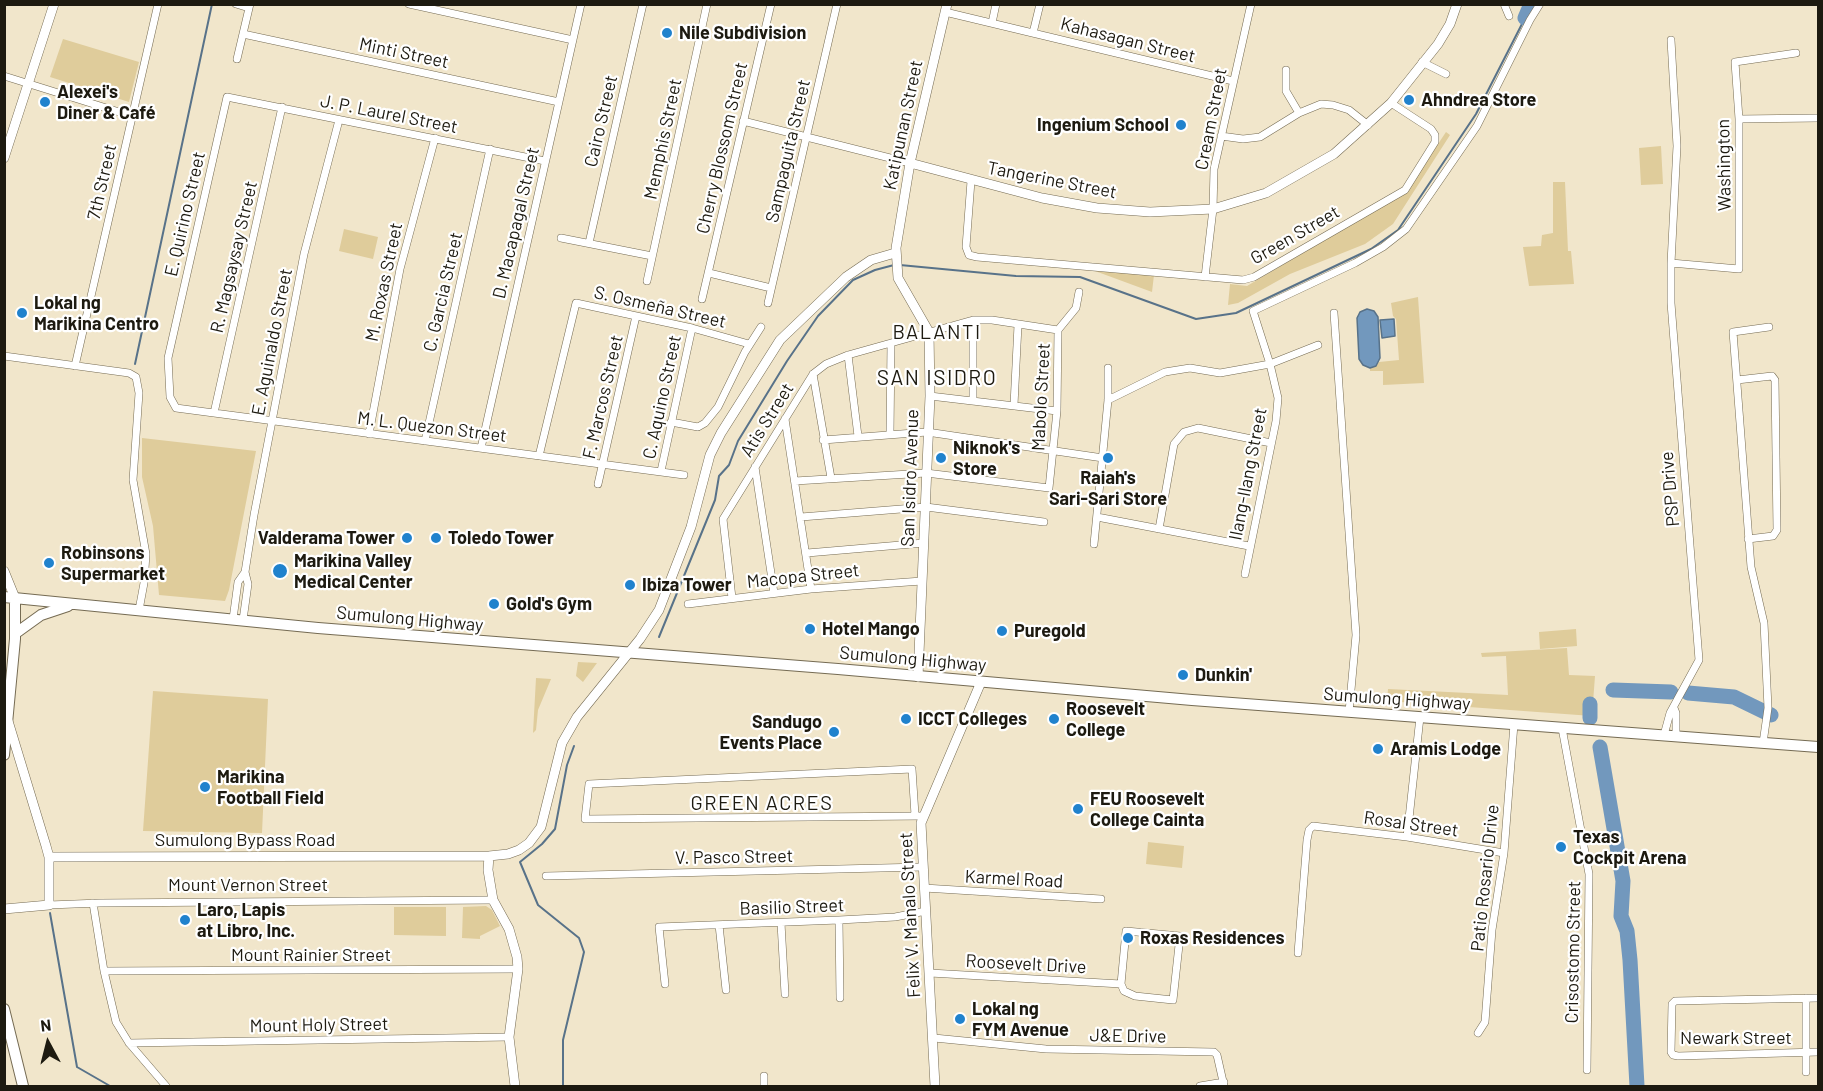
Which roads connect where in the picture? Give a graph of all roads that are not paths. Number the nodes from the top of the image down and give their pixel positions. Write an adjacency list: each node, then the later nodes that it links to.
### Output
1 (54, 4): 31 (street)
2 (158, 4): 37 (street, 7th Street)
3 (236, 4): 16 (street)
4 (409, 4): 22 (street)
5 (581, 4): 22 (street, D. Macapagal Street)
6 (643, 4): 53 (street, Cairo Street)
7 (707, 4): 55 (street, Memphis Street)
8 (771, 4): 41 (street, Cherry Blossom Street)
9 (837, 4): 44 (street, Sampaguita Street)
10 (996, 4): 19 (street)
11 (1040, 4): 20 (street)
12 (1251, 4): 30 (street, Cream Street)
13 (1457, 4): 26 (street, Tangerine Street)
14 (1504, 4): 18 (street)
15 (1540, 4): 78 (street, Ilang-Ilang Street)
16 (250, 6): 21 (street)
17 (946, 8): 19 (street, Kahasagan Street); 49 (street, Katipunan Street)
18 (1509, 16)
19 (992, 24): 20 (street, Kahasagan Street)
20 (1034, 33): 30 (street, Kahasagan Street)
21 (243, 34): 25 (street); 33 (street, Minti Street)
22 (573, 40): 33 (street, D. Macapagal Street)
23 (1671, 40): 56 (street, PSP Drive)
24 (1796, 53): 39 (street, Washington)
25 (237, 59)
26 (1422, 62): 28 (street); 34 (street, Tangerine Street)
27 (1286, 70): 36 (street)
28 (1446, 74)
29 (4, 76): 31 (street)
30 (1233, 81): 43 (street, Cream Street)
31 (28, 84): 37 (street); 47 (street)
32 (227, 97): 35 (street, J. P. Laurel Street); 87 (street, E. Quirino Street)
33 (559, 102): 48 (street, D. Macapagal Street)
34 (1391, 103): 42 (street, Tangerine Street); 58 (street, Green Street)
35 (282, 107): 40 (street, J. P. Laurel Street); 89 (street, R. Magsaysay Street)
36 (1299, 112): 42 (street); 43 (street)
37 (132, 116): 79 (street, 7th Street)
38 (1818, 118): 39 (street)
39 (1738, 119): 56 (street, Washington)
40 (339, 120): 45 (street, J. P. Laurel Street); 91 (street, E. Aguinaldo Street)
41 (743, 121): 44 (street, Tangerine Street); 57 (street, Cherry Blossom Street)
42 (1368, 126): 51 (street, Tangerine Street)
43 (1221, 136): 51 (street, Cream Street)
44 (808, 137): 49 (street, Tangerine Street); 60 (street, Sampaguita Street)
45 (435, 138): 46 (street, J. P. Laurel Street); 94 (street, M. Roxas Street)
46 (490, 149): 48 (street, J. P. Laurel Street); 98 (street, C. Garcia Street)
47 (4, 158)
48 (545, 161): 100 (street, D. Macapagal Street)
49 (910, 163): 50 (street, Tangerine Street); 54 (street, Katipunan Street)
50 (971, 180): 51 (street, Tangerine Street); 58 (street, Green Street)
51 (1213, 209): 58 (street, Cream Street)
52 (561, 238): 53 (street)
53 (589, 243): 55 (street)
54 (896, 253): 72 (street, San Isidro Avenue); 134 (street, Sumulong Bypass Road)
55 (652, 256): 59 (street, Memphis Street)
56 (1671, 263): 137 (street, PSP Drive)
57 (709, 273): 60 (street); 62 (street, Cherry Blossom Street)
58 (1205, 276)
59 (647, 280)
60 (771, 288): 63 (street, Sampaguita Street)
61 (1079, 292): 71 (street)
62 (702, 299)
63 (768, 303)
64 (1334, 313): 138 (street)
65 (636, 316): 70 (street, S. Osmeña Street); 102 (street, S. Osmeña Street); 104 (street, F. Marcos Street)
66 (973, 320): 67 (street, Mabolo Street); 72 (street, Mabolo Street); 84 (street)
67 (1018, 325): 71 (street, Mabolo Street); 86 (street)
68 (761, 327): 74 (street)
69 (1769, 327): 82 (street)
70 (692, 328): 74 (street, S. Osmeña Street); 92 (street, C. Aquino Street)
71 (1058, 330): 88 (street, Mabolo Street)
72 (929, 332): 73 (street, Atis Street); 83 (street, San Isidro Avenue)
73 (891, 343): 76 (street, Atis Street); 95 (street)
74 (749, 344): 92 (street)
75 (1318, 345): 78 (street)
76 (848, 355): 81 (street, Atis Street); 96 (street)
77 (4, 356): 79 (street)
78 (1270, 364): 85 (street); 99 (street, Ilang-Ilang Street)
79 (75, 366): 131 (street)
80 (1108, 368): 85 (street)
81 (813, 374): 90 (street, Atis Street); 97 (street)
82 (1737, 380): 117 (street); 117 (street)
83 (930, 396): 84 (street); 93 (street, San Isidro Avenue)
84 (973, 400): 86 (street)
85 (1108, 400): 103 (street)
86 (1014, 405): 88 (street)
87 (176, 408): 89 (street, M. L. Quezon Street)
88 (1057, 411): 101 (street, Mabolo Street)
89 (214, 413): 91 (street, M. L. Quezon Street)
90 (785, 419): 105 (street, Atis Street); 110 (street)
91 (272, 421): 94 (street, M. L. Quezon Street); 132 (street, E. Aguinaldo Street)
92 (671, 422): 106 (street, C. Aquino Street)
93 (927, 432): 95 (street); 101 (street); 107 (street, San Isidro Avenue)
94 (369, 434): 98 (street, M. L. Quezon Street)
95 (890, 434): 96 (street)
96 (858, 436): 97 (street)
97 (823, 440): 109 (street)
98 (425, 441): 100 (street, M. L. Quezon Street)
99 (1271, 442): 116 (street); 120 (street, Ilang-Ilang Street)
100 (481, 448): 102 (street, M. L. Quezon Street)
101 (1054, 451): 103 (street); 107 (street, Mabolo Street)
102 (539, 456): 104 (street, M. L. Quezon Street)
103 (1103, 458): 114 (street)
104 (603, 463): 106 (street, M. L. Quezon Street); 111 (street, F. Marcos Street)
105 (755, 467): 126 (street); 128 (street, Atis Street)
106 (661, 471): 108 (street, M. L. Quezon Street)
107 (926, 473): 109 (street); 112 (street, San Isidro Avenue)
108 (684, 475)
109 (831, 478): 110 (street)
110 (795, 481): 113 (street)
111 (598, 484)
112 (926, 507): 113 (street); 115 (street); 118 (street, San Isidro Avenue)
113 (801, 517): 121 (street)
114 (1097, 517): 116 (street); 119 (street)
115 (1044, 522)
116 (1159, 529): 120 (street)
117 (1748, 539): 145 (street)
118 (924, 543): 121 (street); 124 (street, San Isidro Avenue)
119 (1094, 544)
120 (1249, 546): 123 (street, Ilang-Ilang Street)
121 (807, 553): 125 (street)
122 (4, 571): 127 (street)
123 (1245, 574)
124 (922, 581): 125 (street, Macopa Street); 135 (street, San Isidro Avenue)
125 (812, 589): 126 (street, Macopa Street)
126 (774, 593): 128 (street, Macopa Street)
127 (10, 598): 129 (main road, Sumulong Highway); 133 (main road)
128 (732, 598): 130 (street, Macopa Street)
129 (81, 604): 131 (main road, Sumulong Highway); 133 (main road)
130 (688, 604)
131 (138, 610): 132 (main road, Sumulong Highway)
132 (238, 620): 134 (main road, Sumulong Highway)
133 (16, 633): 140 (main road)
134 (633, 652): 135 (main road, Sumulong Highway); 151 (street, Sumulong Bypass Road)
135 (918, 677): 136 (main road, Sumulong Highway)
136 (981, 682): 138 (main road, Sumulong Highway); 148 (street, Felix V. Manalo Street)
137 (1674, 708): 143 (street, PSP Drive); 144 (street)
138 (1349, 712): 139 (main road, Sumulong Highway)
139 (1420, 717): 141 (main road, Sumulong Highway); 149 (street)
140 (8, 721): 147 (main road); 152 (street)
141 (1514, 724): 142 (main road, Sumulong Highway); 150 (street, Patio Rosario Drive)
142 (1562, 728): 143 (main road, Sumulong Highway); 183 (street, Crisostomo Street)
143 (1664, 735): 144 (main road, Sumulong Highway)
144 (1676, 736): 145 (main road, Sumulong Highway)
145 (1763, 743): 146 (main road, Sumulong Highway)
146 (1818, 747)
147 (4, 755)
148 (919, 815): 148 (street); 153 (street, Felix V. Manalo Street)
149 (1407, 837): 150 (street, Rosal Street); 165 (street, Rosal Street)
150 (1504, 853): 177 (street, Patio Rosario Drive)
151 (489, 856): 152 (street, Sumulong Bypass Road); 157 (street)
152 (49, 857): 159 (street)
153 (923, 867): 154 (street, V. Pasco Street); 155 (street, Felix V. Manalo Street)
154 (546, 876)
155 (924, 888): 156 (street, Karmel Road); 161 (street, Felix V. Manalo Street)
156 (1101, 899)
157 (493, 900): 158 (street, Mount Vernon Street); 166 (street)
158 (93, 903): 159 (street, Mount Vernon Street); 167 (street)
159 (49, 905): 160 (street, Mount Vernon Street)
160 (4, 909)
161 (927, 911): 162 (street, Basilio Street); 168 (street, Felix V. Manalo Street)
162 (839, 920): 163 (street, Basilio Street); 173 (street)
163 (781, 923): 164 (street, Basilio Street); 172 (street)
164 (719, 925): 169 (street, Basilio Street); 171 (street)
165 (1298, 953)
166 (518, 969): 167 (street, Mount Rainier Street); 178 (street)
167 (104, 971): 180 (street)
168 (930, 973): 170 (street, Roosevelt Drive); 179 (street, Felix V. Manalo Street)
169 (665, 984)
170 (1121, 984): 170 (street, Roosevelt Drive)
171 (726, 990)
172 (785, 994)
173 (840, 998)
174 (1806, 998): 175 (street); 182 (street); 182 (street, Newark Street)
175 (1818, 998)
176 (4, 1009): 187 (main road)
177 (1478, 1033)
178 (509, 1037): 180 (street, Mount Holy Street); 189 (street)
179 (934, 1038): 186 (street, J&E Drive); 191 (street, Felix V. Manalo Street)
180 (129, 1043): 188 (street)
181 (1818, 1052): 182 (street, Newark Street)
182 (1806, 1053): 184 (street)
183 (1587, 1070)
184 (1806, 1072)
185 (764, 1076): 190 (street)
186 (1224, 1084): 192 (street)
187 (22, 1086)
188 (166, 1086)
189 (515, 1086)
190 (764, 1086)
191 (935, 1086)
192 (1200, 1086)

